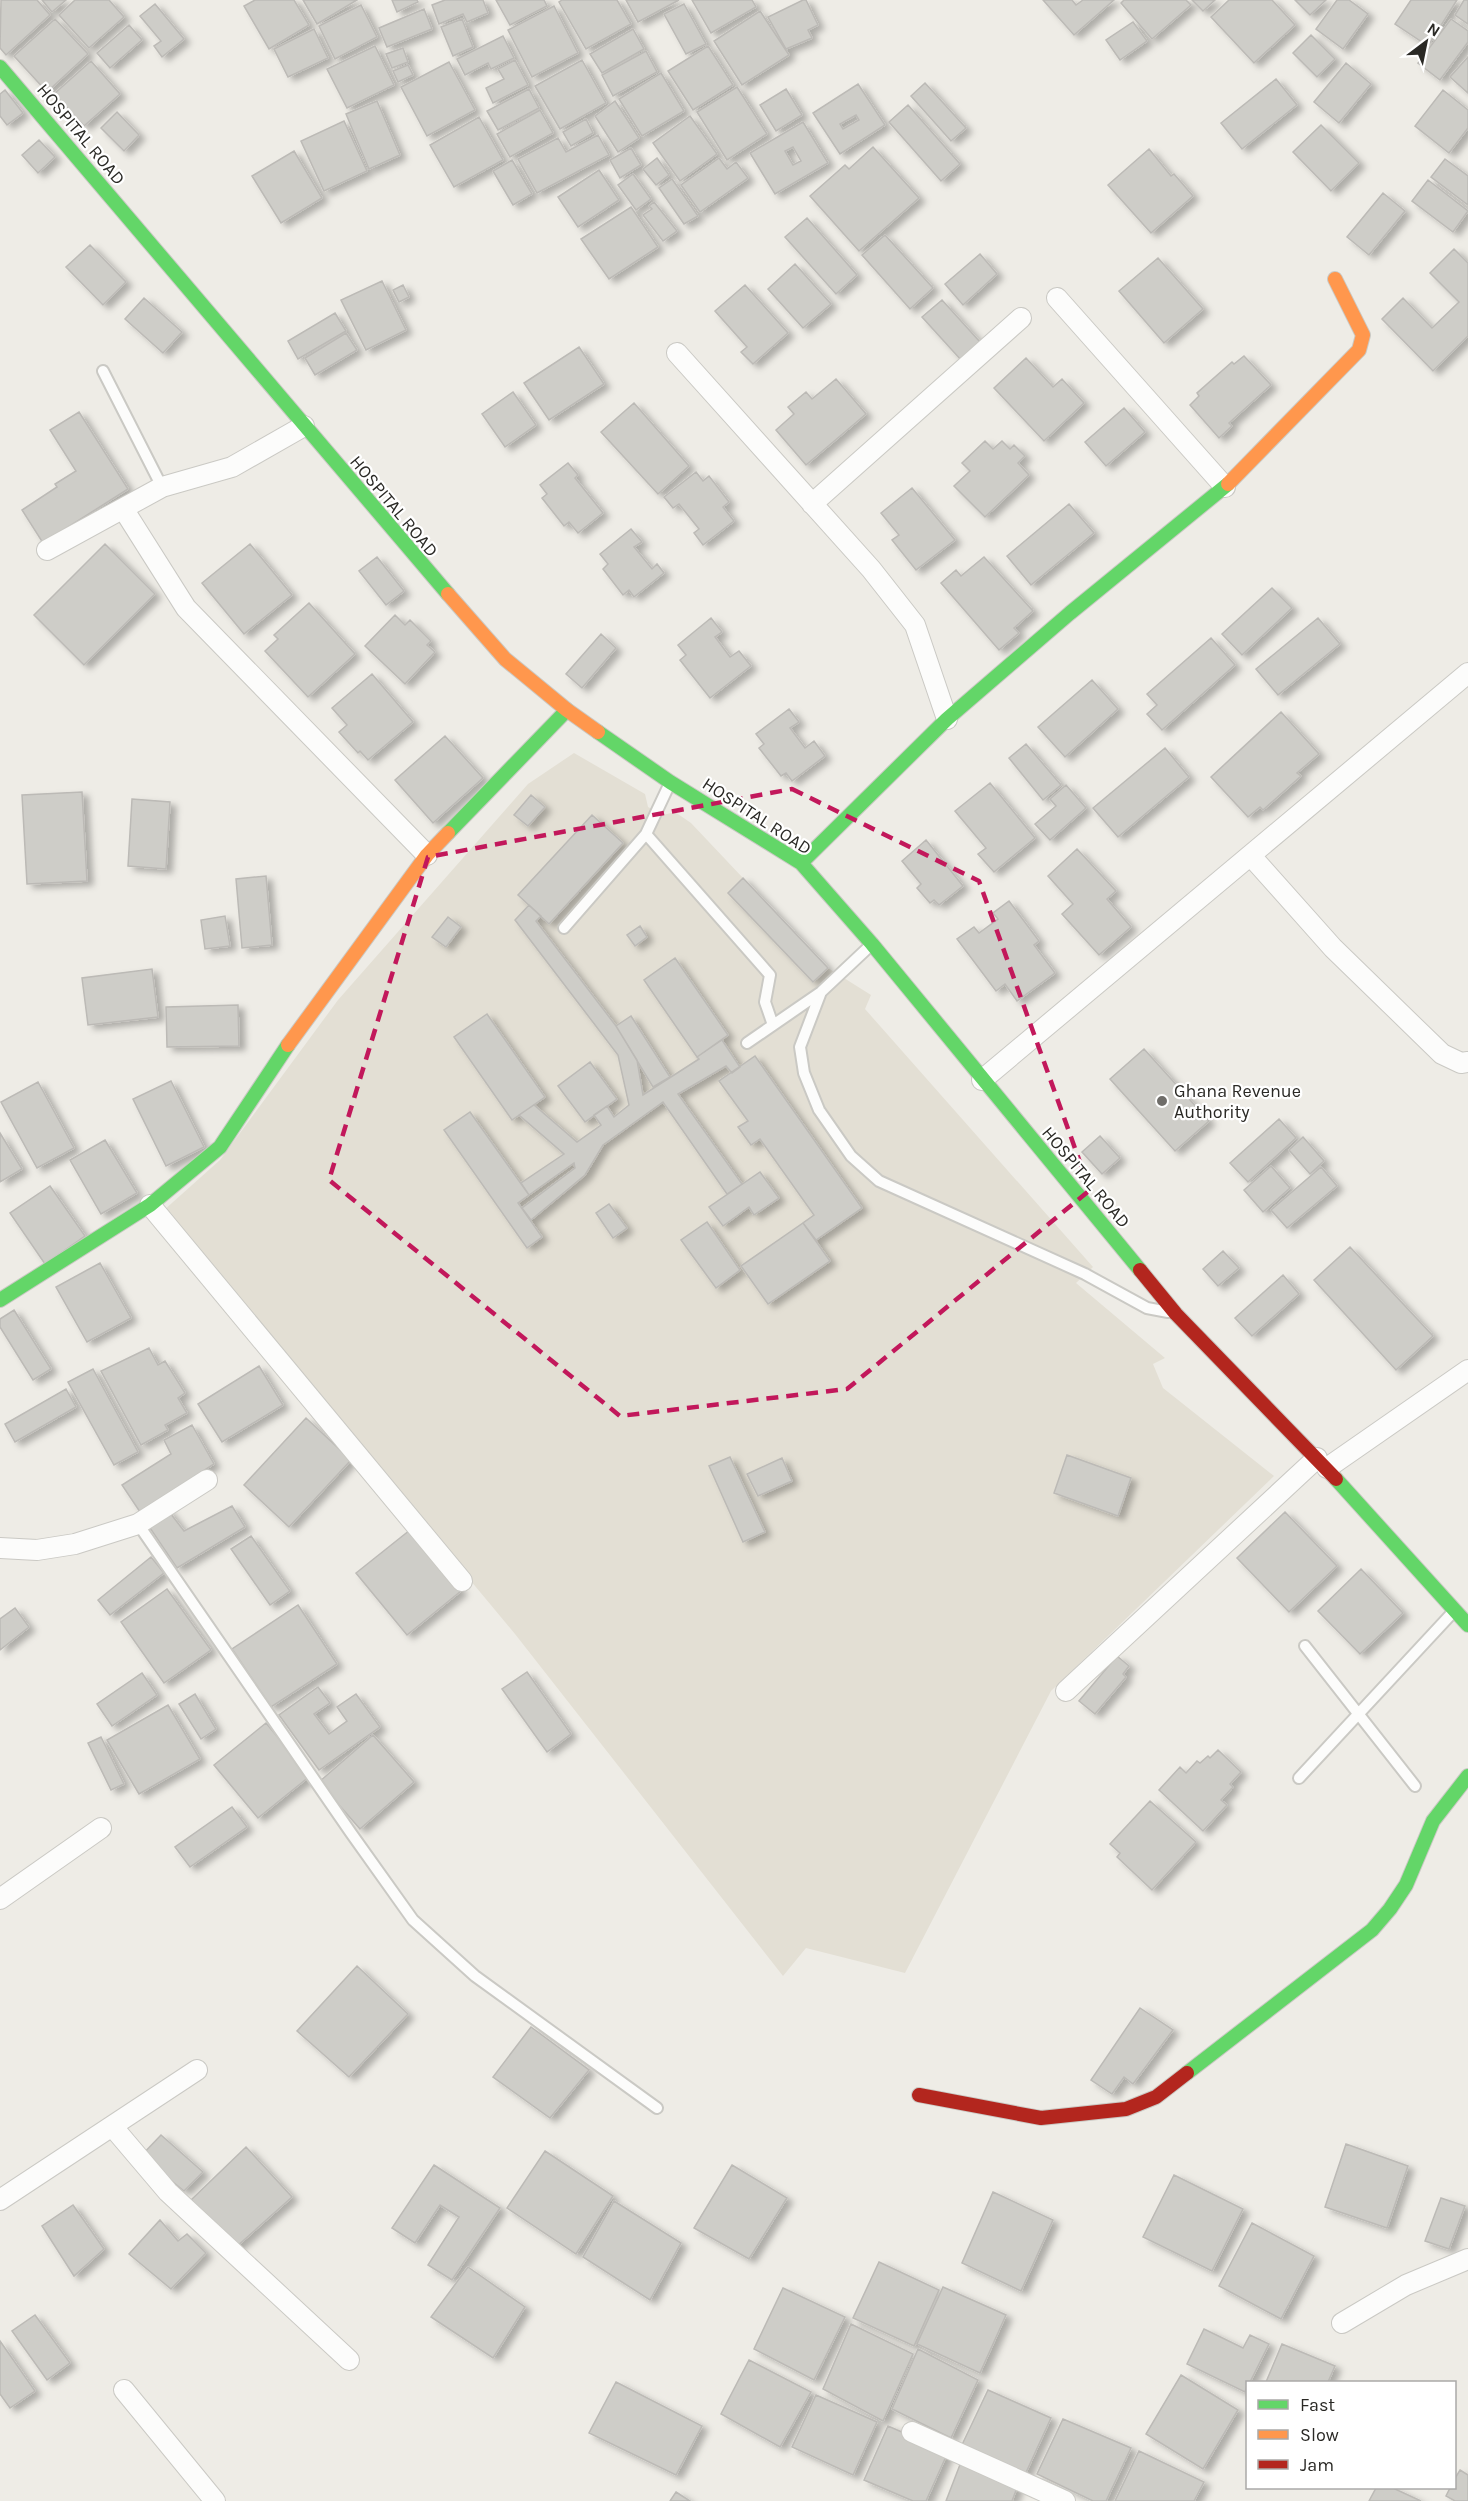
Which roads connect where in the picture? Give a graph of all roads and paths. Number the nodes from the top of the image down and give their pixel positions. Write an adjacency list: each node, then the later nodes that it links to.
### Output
1 (0, 67): 7 (street, HOSPITAL ROAD)
2 (1335, 279): 9 (street)
3 (1057, 298): 9 (street)
4 (1021, 318): 10 (street)
5 (677, 353): 10 (street)
6 (103, 371): 8 (lane)
7 (304, 426): 8 (street); 14 (street, HOSPITAL ROAD)
8 (162, 487): 11 (street)
9 (1225, 487): 15 (street)
10 (812, 504): 15 (street)
11 (124, 510): 12 (street); 18 (street)
12 (47, 550)
13 (1468, 673): 19 (street)
14 (567, 710): 16 (street, HOSPITAL ROAD); 18 (street)
15 (947, 719): 20 (street)
16 (670, 782): 17 (lane); 20 (street, HOSPITAL ROAD)
17 (646, 834): 21 (lane); 24 (lane)
18 (426, 855): 28 (street)
19 (1251, 856): 26 (street); 27 (street)
20 (801, 863): 22 (street, HOSPITAL ROAD)
21 (564, 928)
22 (872, 944): 23 (lane); 27 (street, HOSPITAL ROAD)
23 (821, 992): 24 (lane); 30 (lane)
24 (774, 1025): 25 (lane)
25 (747, 1043)
26 (1468, 1062)
27 (982, 1080): 30 (street, HOSPITAL ROAD)
28 (150, 1205): 29 (street); 38 (street)
29 (0, 1300)
30 (1176, 1314): 32 (street, HOSPITAL ROAD)
31 (1468, 1370): 32 (street)
32 (1322, 1463): 39 (street, HOSPITAL ROAD); 42 (street)
33 (207, 1480): 34 (street)
34 (138, 1524): 37 (street); 51 (lane)
35 (0, 1529): 36 (street)
36 (0, 1539)
37 (0, 1548)
38 (462, 1581)
39 (1455, 1610): 40 (street, HOSPITAL ROAD); 43 (lane)
40 (1468, 1625)
41 (1305, 1646): 43 (lane)
42 (1066, 1691)
43 (1358, 1713): 45 (lane); 46 (lane)
44 (1468, 1776): 50 (street)
45 (1299, 1778)
46 (1415, 1786)
47 (101, 1828): 48 (street)
48 (0, 1899)
49 (197, 2070): 52 (street)
50 (919, 2095)
51 (657, 2108)
52 (112, 2126): 53 (street); 56 (street)
53 (0, 2200)
54 (1468, 2259): 55 (street)
55 (1342, 2323)
56 (349, 2360)
57 (124, 2390): 60 (street)
58 (912, 2432): 59 (street)
59 (1026, 2493): 61 (street)
60 (215, 2501)
61 (1065, 2501)

